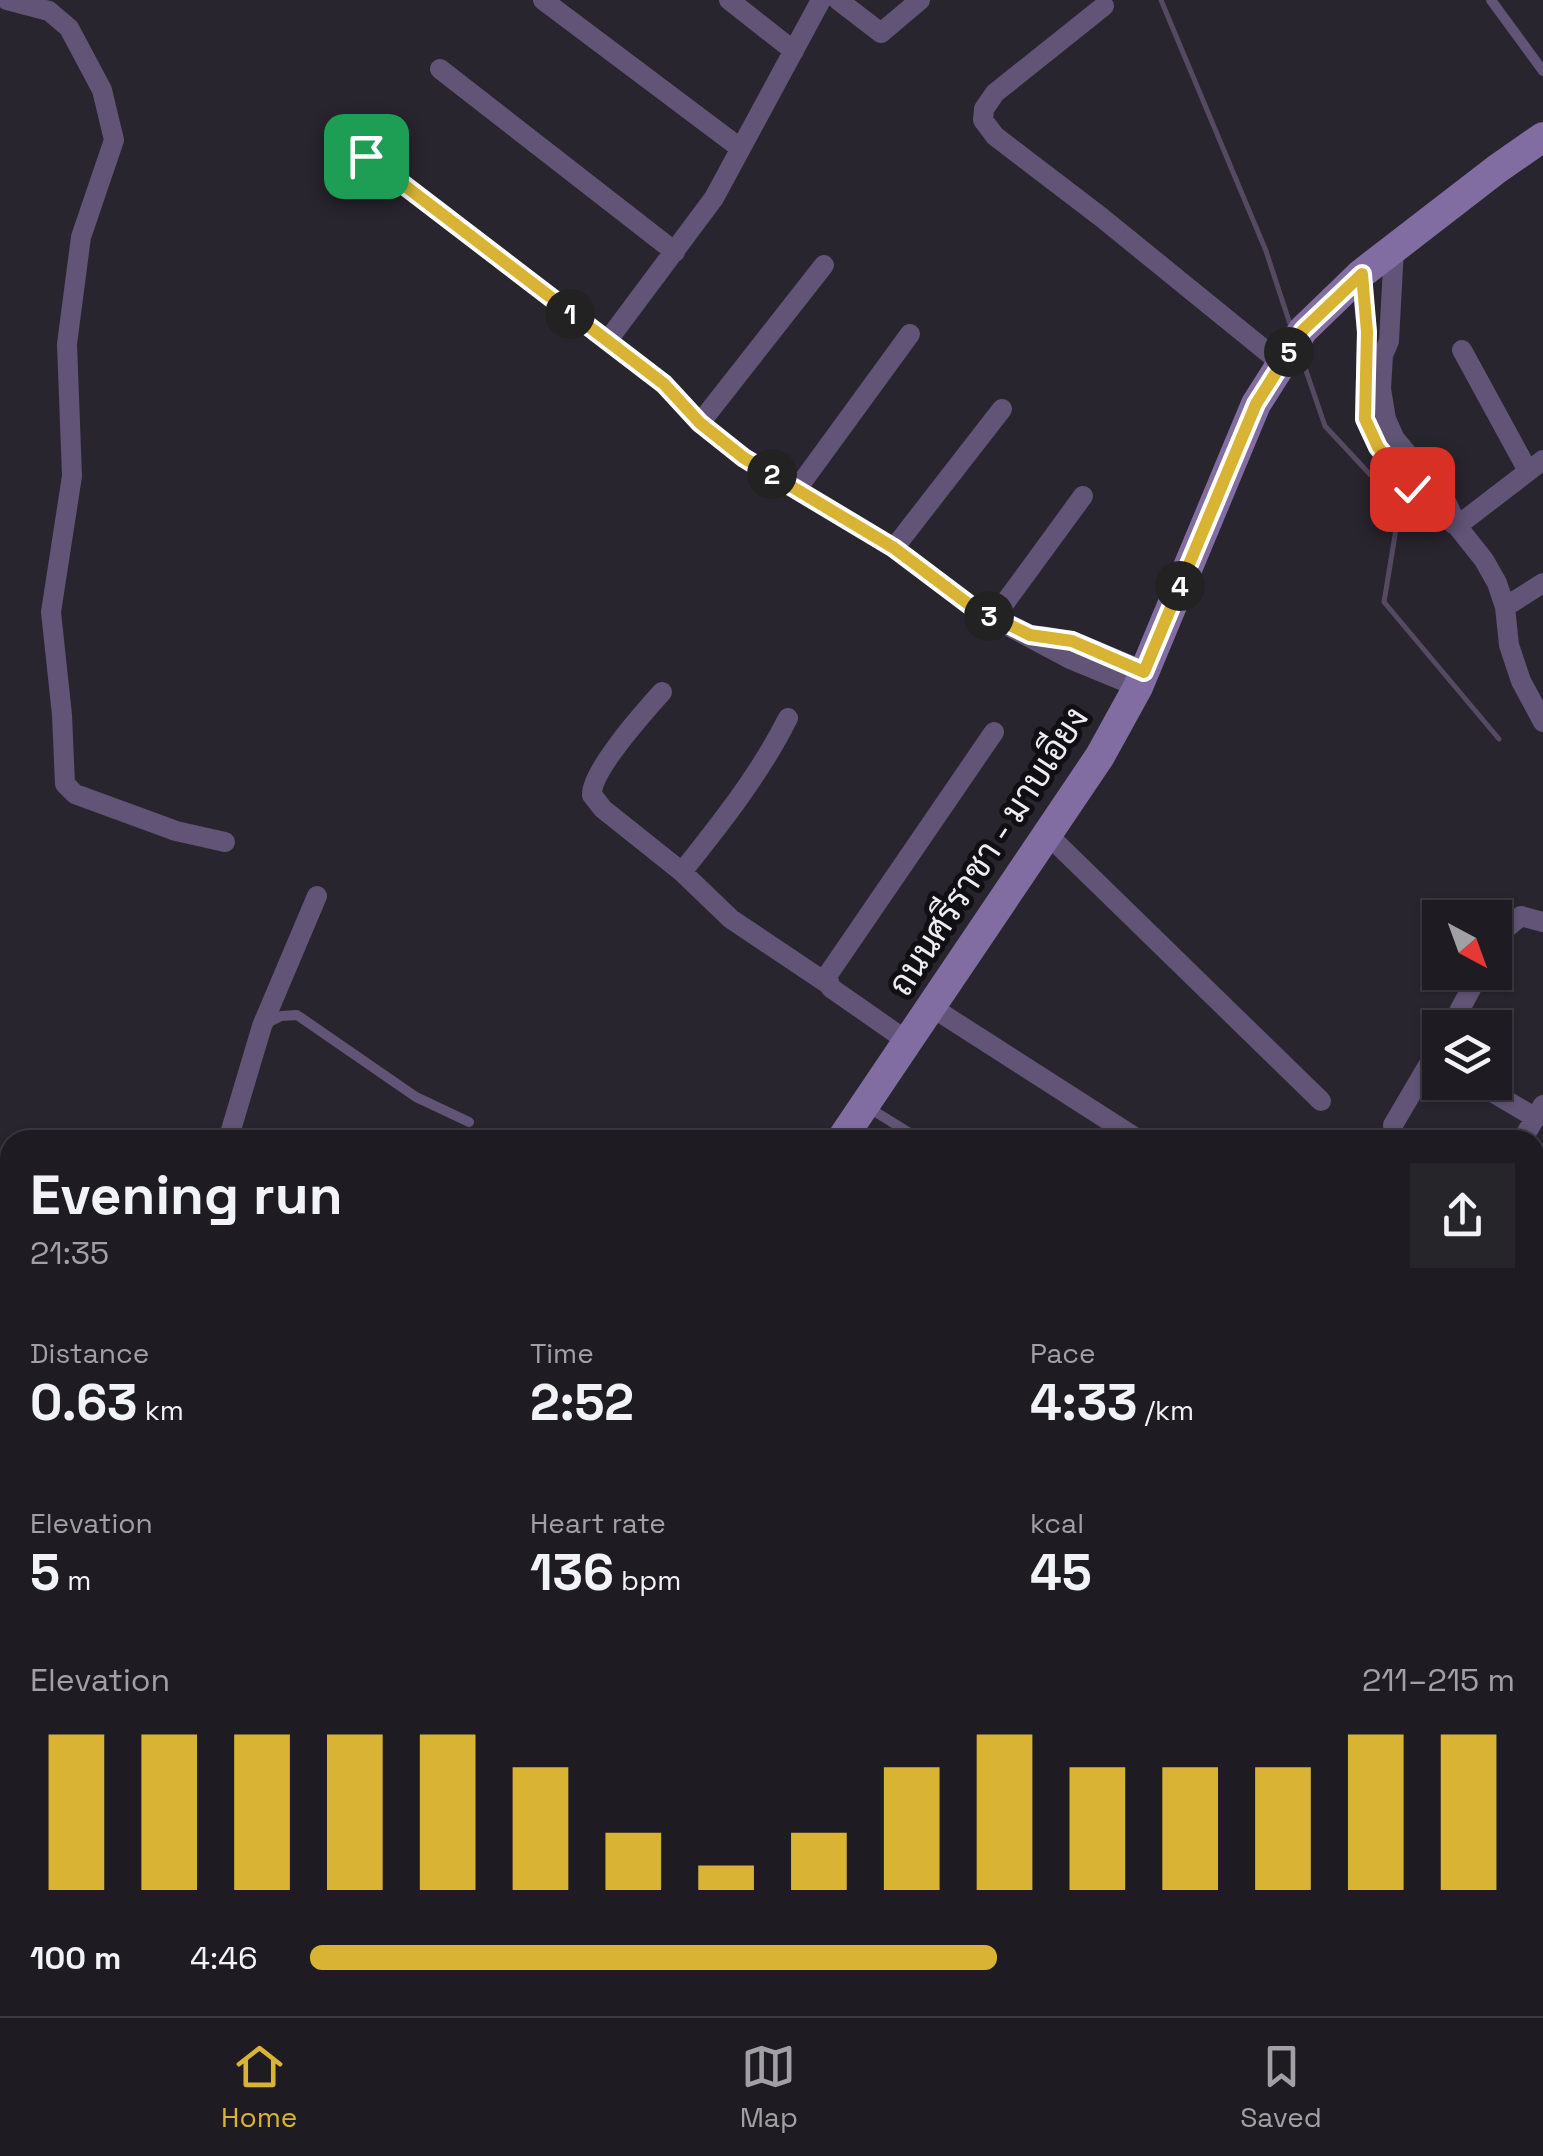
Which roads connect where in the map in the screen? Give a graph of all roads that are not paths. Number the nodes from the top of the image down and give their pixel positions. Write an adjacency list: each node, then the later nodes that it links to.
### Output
1 (7, 0): 39 (street)
2 (543, 0): 13 (street)
3 (729, 0): 9 (street)
4 (820, 0): 9 (street)
5 (838, 0): 6 (street)
6 (920, 0)
7 (1491, 0): 11 (lane)
8 (1104, 6): 22 (street)
9 (794, 51): 13 (street)
10 (440, 70): 16 (street)
11 (1543, 71)
12 (1543, 137): 15 (main road, ถนนศรีราชา - มาบเอียง)
13 (740, 148): 16 (street)
14 (366, 156): 20 (street)
15 (1394, 249): 18 (main road, ถนนศรีราชา - มาบเอียง); 28 (street)
16 (675, 252): 20 (street)
17 (824, 265): 24 (street)
18 (1362, 274): 22 (main road, ถนนศรีราชา - มาบเอียง); 28 (street)
19 (910, 334): 26 (street)
20 (608, 340): 24 (street)
21 (1462, 350): 25 (street)
22 (1282, 364): 33 (main road, ถนนศรีราชา - มาบเอียง)
23 (1002, 409): 29 (street)
24 (700, 423): 26 (street)
25 (1535, 466): 28 (street)
26 (798, 489): 29 (street)
27 (1083, 496): 32 (street)
28 (1457, 526): 31 (street)
29 (894, 548): 32 (street)
30 (1543, 583): 31 (street)
31 (1505, 607): 35 (street)
32 (993, 618): 33 (street)
33 (1141, 679): 38 (main road, ถนนศรีราชา - มาบเอียง)
34 (662, 692): 40 (street)
35 (1542, 717)
36 (788, 718): 40 (street)
37 (994, 732): 44 (street)
38 (1047, 834): 45 (main road, ถนนศรีราชา - มาบเอียง); 50 (street)
39 (225, 842)
40 (682, 872): 44 (street)
41 (317, 896): 46 (street)
42 (1543, 922): 43 (street)
43 (1512, 924)
44 (828, 984): 47 (street)
45 (930, 1006): 47 (main road, ถนนศรีราชา - มาบเอียง); 58 (street)
46 (262, 1026): 53 (lane); 55 (street)
47 (907, 1041): 51 (main road, ถนนศรีราชา - มาบเอียง)
48 (1422, 1081): 54 (street)
49 (1512, 1099): 52 (street)
50 (1321, 1101)
51 (864, 1105): 56 (main road, ถนนศรีราชา - มาบเอียง); 57 (lane)
52 (1539, 1111)
53 (469, 1122)
54 (1394, 1126)
55 (231, 1130)
56 (848, 1130)
57 (905, 1130)
58 (1122, 1130)

